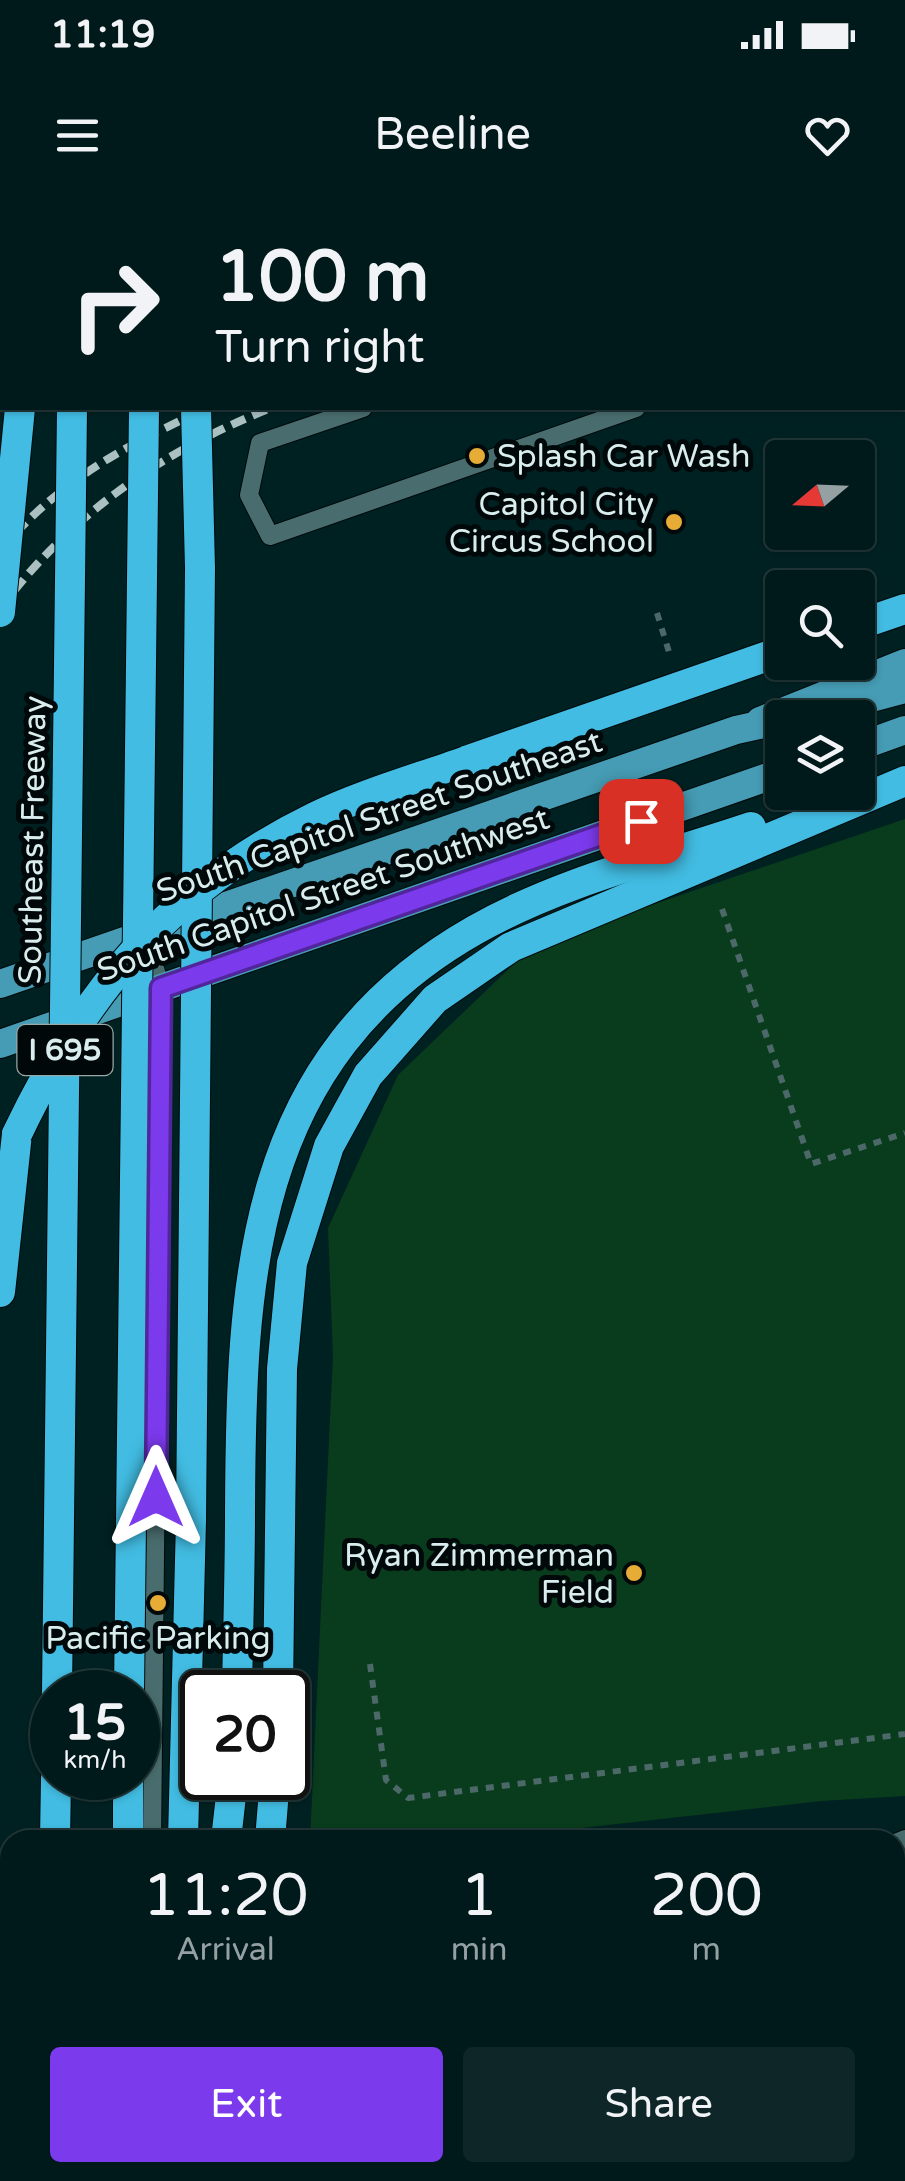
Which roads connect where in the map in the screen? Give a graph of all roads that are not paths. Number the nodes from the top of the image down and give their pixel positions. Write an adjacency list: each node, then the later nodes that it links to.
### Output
1 (20, 410): 8 (highway, bridge)
2 (72, 410): 30 (highway, Southeast Freeway / I 695, bridge)
3 (144, 410): 31 (highway, I 695, bridge)
4 (196, 410): 41 (highway, bridge)
5 (357, 410): 6 (lane)
6 (630, 410)
7 (905, 609): 9 (highway)
8 (0, 612)
9 (875, 619)
10 (765, 657): 27 (highway, bridge)
11 (905, 663): 15 (main road)
12 (905, 689): 13 (main road)
13 (863, 700)
14 (765, 724): 15 (main road, South Capitol Street Southeast)
15 (736, 730): 23 (main road, South Capitol Street Southeast)
16 (905, 730): 17 (main road)
17 (875, 740)
18 (765, 778): 25 (main road, South Capitol Street Southwest)
19 (905, 780): 20 (highway)
20 (875, 792)
21 (817, 810): 32 (highway)
22 (832, 810): 33 (highway)
23 (144, 934): 24 (main road, South Capitol Street Southeast); 25 (lane)
24 (0, 984)
25 (161, 988): 26 (main road, South Capitol Street Southwest); 40 (lane)
26 (0, 1044)
27 (18, 1134): 28 (highway); 29 (highway)
28 (0, 1179)
29 (0, 1292)
30 (57, 1670)
31 (130, 1670)
32 (237, 1670)
33 (278, 1670)
34 (56, 1800): 38 (highway)
35 (128, 1800): 39 (highway)
36 (230, 1800): 42 (highway)
37 (273, 1800): 43 (highway)
38 (55, 1830)
39 (128, 1830)
40 (152, 1830)
41 (184, 1830)
42 (227, 1830)
43 (271, 1830)

